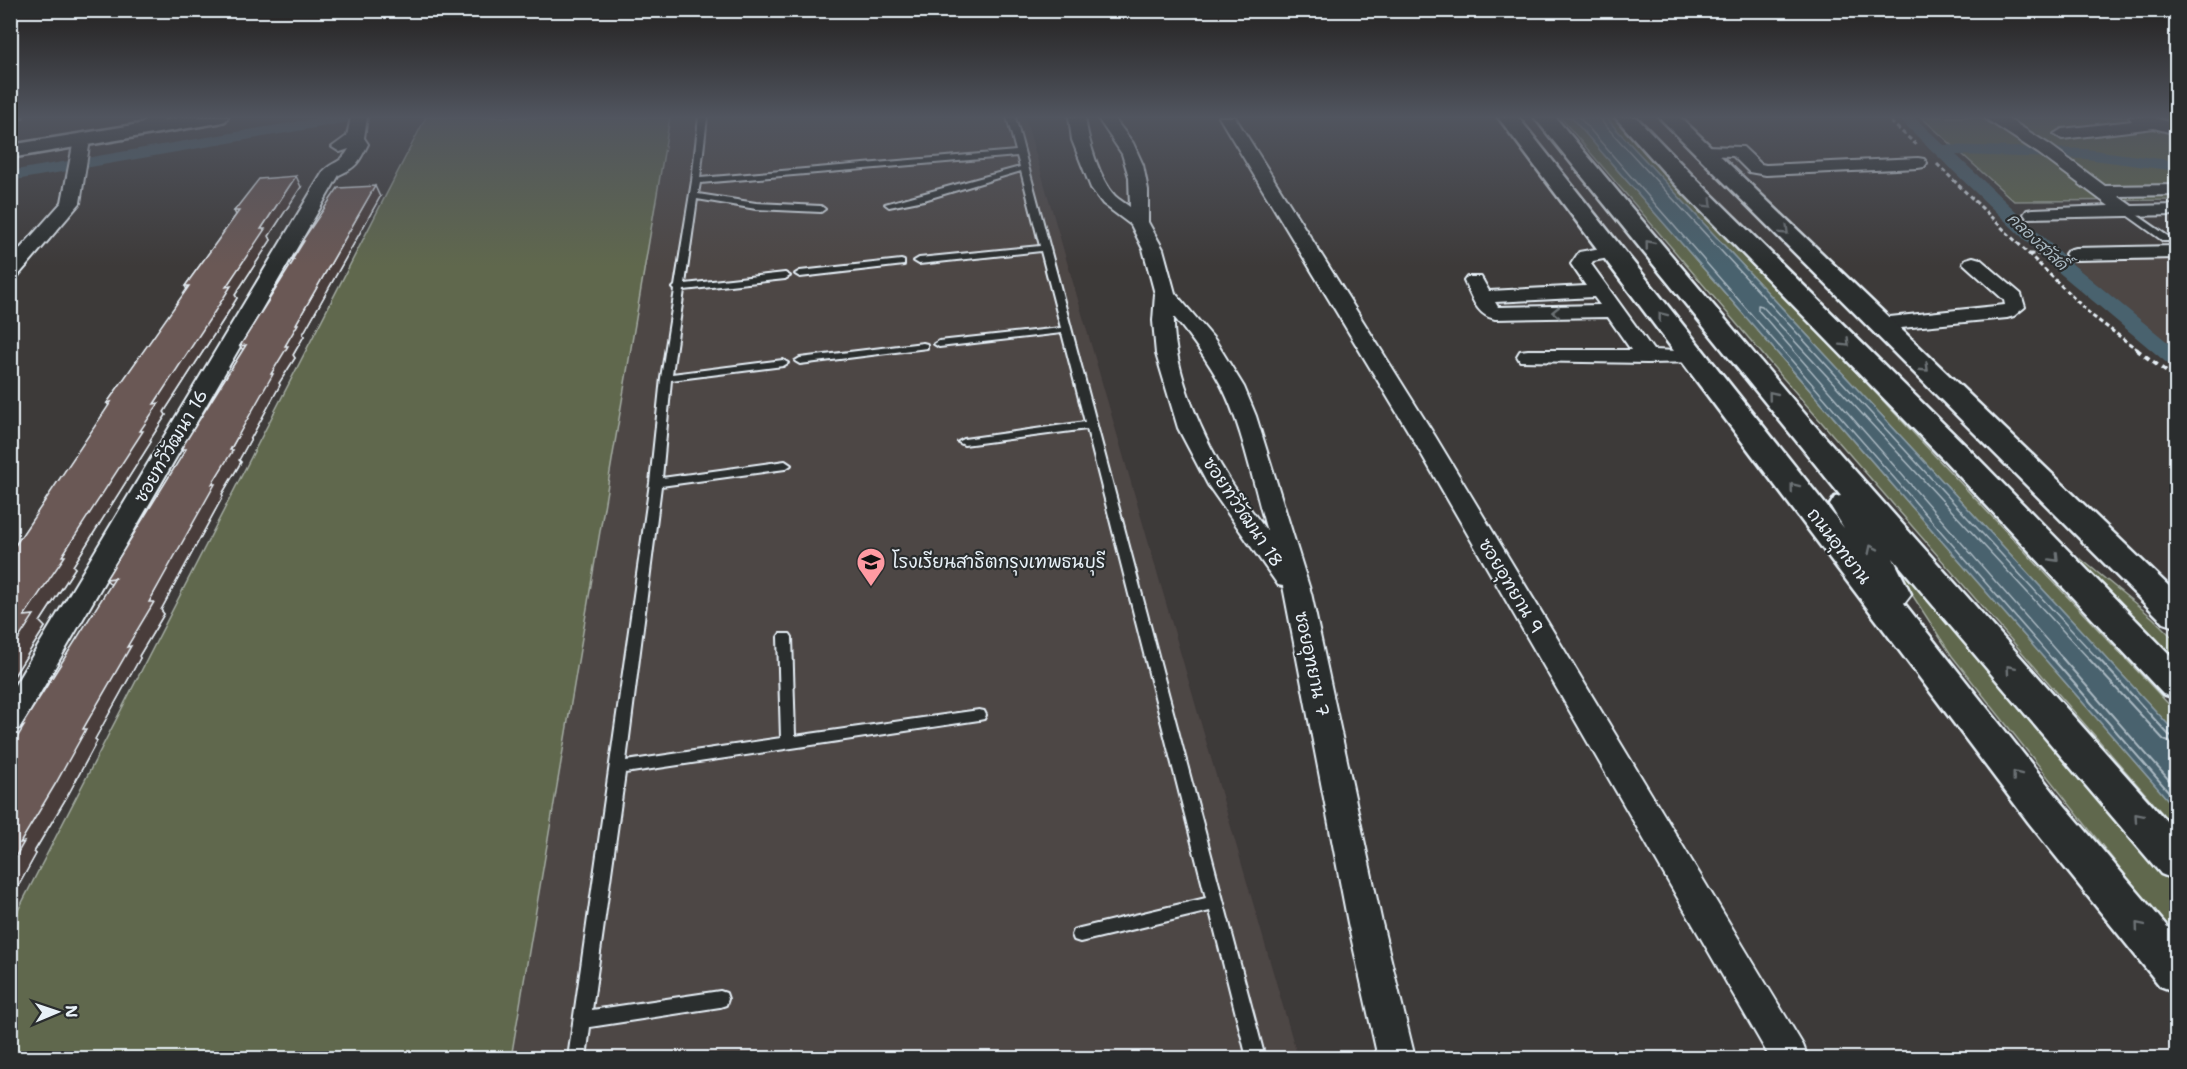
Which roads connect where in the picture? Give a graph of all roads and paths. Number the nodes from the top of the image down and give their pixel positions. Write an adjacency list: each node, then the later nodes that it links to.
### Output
1 (78, 167): 36 (street)
2 (343, 167): 69 (street, ซอยทวีวัฒนา 16)
3 (698, 167): 19 (lane)
4 (859, 167): 19 (lane)
5 (1091, 167): 28 (street, ซอยทวีวัฒนา 18)
6 (1135, 167): 28 (street, ซอยทวีวัฒนา 18)
7 (1258, 167): 81 (street, ซอยอุทยาน 9)
8 (1546, 167): 31 (main road, ถนนอุทยาน)
9 (1585, 167): 57 (main road, one-way to 9)
10 (1672, 167): 18 (main road)
11 (1675, 167): 18 (main road)
12 (1719, 167): 45 (main road, one-way to 45)
13 (1754, 167): 14 (street)
14 (1804, 167)
15 (1934, 167): 55 (path)
16 (2069, 167): 21 (street)
17 (1024, 168): 23 (lane); 30 (lane)
18 (1682, 178): 59 (main road, one-way to 59)
19 (696, 181): 22 (lane)
20 (2176, 190): 21 (street)
21 (2100, 191): 26 (street)
22 (693, 196): 24 (lane); 40 (lane)
23 (889, 204)
24 (821, 209)
25 (2176, 210): 26 (street)
26 (2127, 211): 27 (street); 29 (lane)
27 (2033, 214)
28 (1139, 222): 42 (street, ซอยทวีวัฒนา 18)
29 (2171, 246): 32 (street)
30 (1045, 248): 33 (lane); 46 (lane)
31 (1612, 252): 41 (street); 51 (main road, ถนนอุทยาน, one-way to 31)
32 (2075, 254)
33 (919, 261)
34 (901, 263): 37 (lane)
35 (1973, 263): 45 (street)
36 (10, 273)
37 (800, 274)
38 (785, 276): 40 (lane)
39 (1474, 281): 43 (street)
40 (678, 288): 54 (lane)
41 (1600, 291): 43 (street); 44 (street)
42 (1165, 294): 62 (street, ซอยอุทยาน 7); 62 (street, ซอยทวีวัฒนา 18)
43 (1483, 300): 44 (street, one-way to 43)
44 (1614, 311): 50 (street)
45 (1880, 324): 63 (main road, one-way to 63)
46 (1066, 330): 47 (lane); 56 (lane)
47 (939, 344)
48 (923, 346): 52 (lane)
49 (1528, 356): 50 (street)
50 (1647, 357): 51 (street)
51 (1694, 357): 66 (main road, ถนนอุทยาน, one-way to 51)
52 (800, 361)
53 (783, 363): 54 (lane)
54 (666, 378): 61 (lane)
55 (2176, 379)
56 (1091, 425): 58 (lane); 73 (lane)
57 (1798, 426): 66 (main road, one-way to 57); 72 (main road, one-way to 57)
58 (964, 442)
59 (1957, 455): 64 (main road); 67 (main road, one-way to 67)
60 (785, 465): 61 (lane)
61 (656, 483): 71 (lane)
62 (1298, 593): 80 (street, ซอยอุทยาน 7)
63 (2176, 614)
64 (2176, 632)
65 (785, 637): 70 (lane)
66 (1925, 658): 75 (main road, ถนนอุทยาน, one-way to 66)
67 (2176, 684)
68 (979, 715): 70 (lane)
69 (10, 720)
70 (788, 742): 71 (lane)
71 (618, 768): 77 (lane)
72 (2176, 861)
73 (1215, 903): 74 (lane); 79 (lane)
74 (1080, 935)
75 (2176, 971)
76 (720, 999): 77 (lane)
77 (582, 1020): 78 (lane)
78 (577, 1059)
79 (1256, 1059)
80 (1397, 1059)
81 (1790, 1059)

